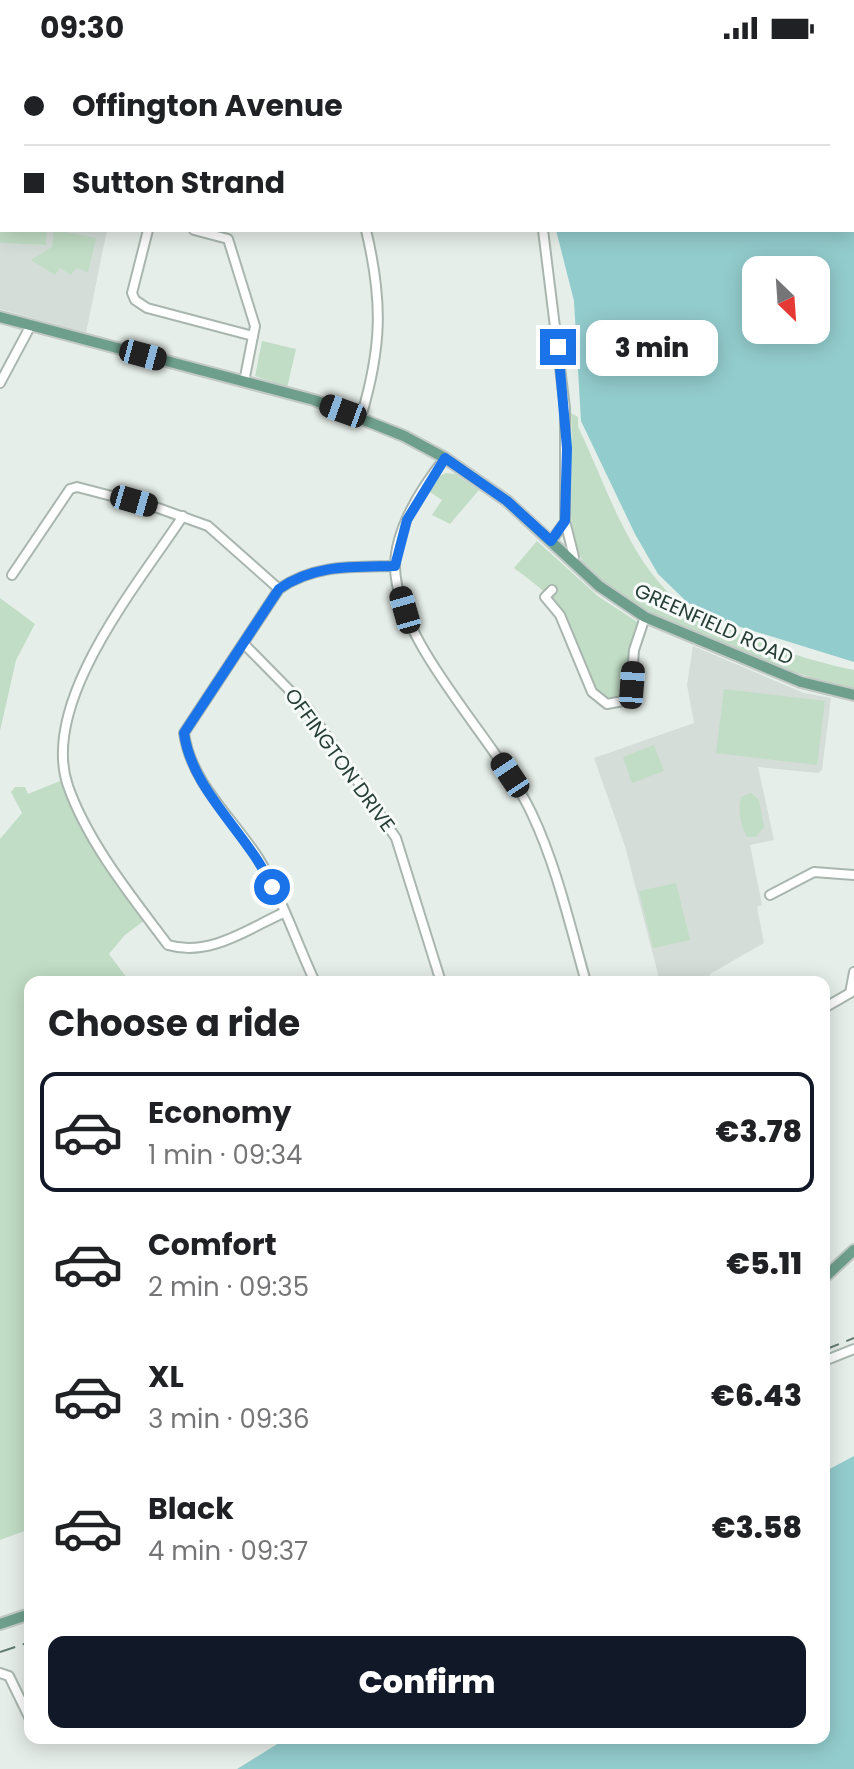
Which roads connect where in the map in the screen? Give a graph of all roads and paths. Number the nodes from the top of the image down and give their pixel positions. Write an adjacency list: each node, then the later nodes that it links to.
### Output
1 (147, 232): 7 (street)
2 (202, 232): 7 (street)
3 (366, 232): 10 (street)
4 (543, 232): 13 (street)
5 (0, 317): 6 (main road, GREENFIELD ROAD)
6 (31, 325): 8 (main road, GREENFIELD ROAD); 9 (street)
7 (253, 336): 8 (street)
8 (244, 382): 10 (main road, GREENFIELD ROAD)
9 (0, 383)
10 (361, 417): 11 (main road, GREENFIELD ROAD)
11 (445, 458): 14 (main road, GREENFIELD ROAD); 16 (street)
12 (183, 516): 17 (street); 18 (street); 25 (street)
13 (565, 521): 14 (street); 15 (street)
14 (551, 541): 15 (main road, GREENFIELD ROAD)
15 (572, 561): 20 (main road, GREENFIELD ROAD)
16 (395, 566): 18 (street); 29 (street)
17 (12, 575)
18 (279, 589): 21 (street)
19 (552, 590): 20 (street)
20 (645, 617): 22 (main road, GREENFIELD ROAD)
21 (244, 644): 25 (street); 28 (street, OFFINGTON DRIVE)
22 (854, 695)
23 (854, 875): 24 (street)
24 (770, 895)
25 (283, 913): 27 (street)
26 (854, 972): 30 (street)
27 (312, 976)
28 (439, 976)
29 (584, 976)
30 (852, 995): 31 (street)
31 (830, 1005)
32 (854, 1250): 33 (main road)
33 (830, 1272)
34 (854, 1349): 35 (street)
35 (830, 1359)
36 (24, 1616): 37 (main road)
37 (0, 1624)
38 (0, 1673): 39 (street)
39 (24, 1707)

